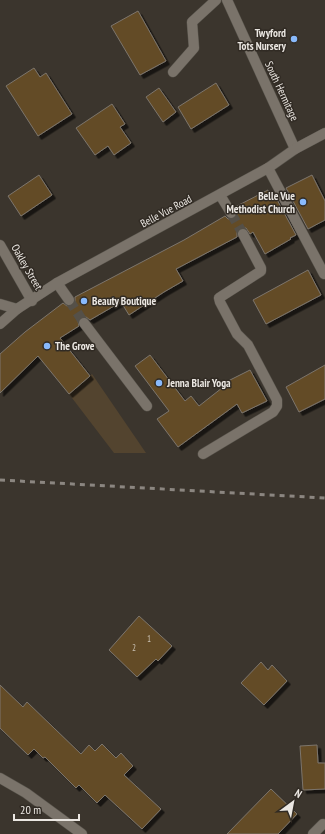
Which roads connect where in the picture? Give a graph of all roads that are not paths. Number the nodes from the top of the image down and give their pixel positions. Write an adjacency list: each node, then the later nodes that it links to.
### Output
1 (216, 0): 3 (street)
2 (227, 0): 5 (street, South Hermitage)
3 (173, 72)
4 (325, 133): 5 (street, Belle Vue Road)
5 (295, 150): 6 (street, Belle Vue Road)
6 (268, 168): 7 (street, Belle Vue Road); 11 (street)
7 (220, 195): 8 (street); 12 (street, Belle Vue Road)
8 (231, 213)
9 (242, 234): 20 (street)
10 (0, 245): 13 (street, Oakley Street)
11 (324, 274)
12 (57, 283): 13 (street, Belle Vue Road); 14 (street)
13 (32, 300): 16 (street, Belle Vue Road)
14 (69, 300)
15 (0, 304): 16 (street)
16 (17, 309): 18 (street, Belle Vue Road)
17 (84, 323): 19 (street)
18 (0, 324)
19 (147, 406)
20 (203, 454)
21 (0, 778): 23 (street)
22 (323, 824): 24 (street)
23 (82, 834)
24 (314, 834)

